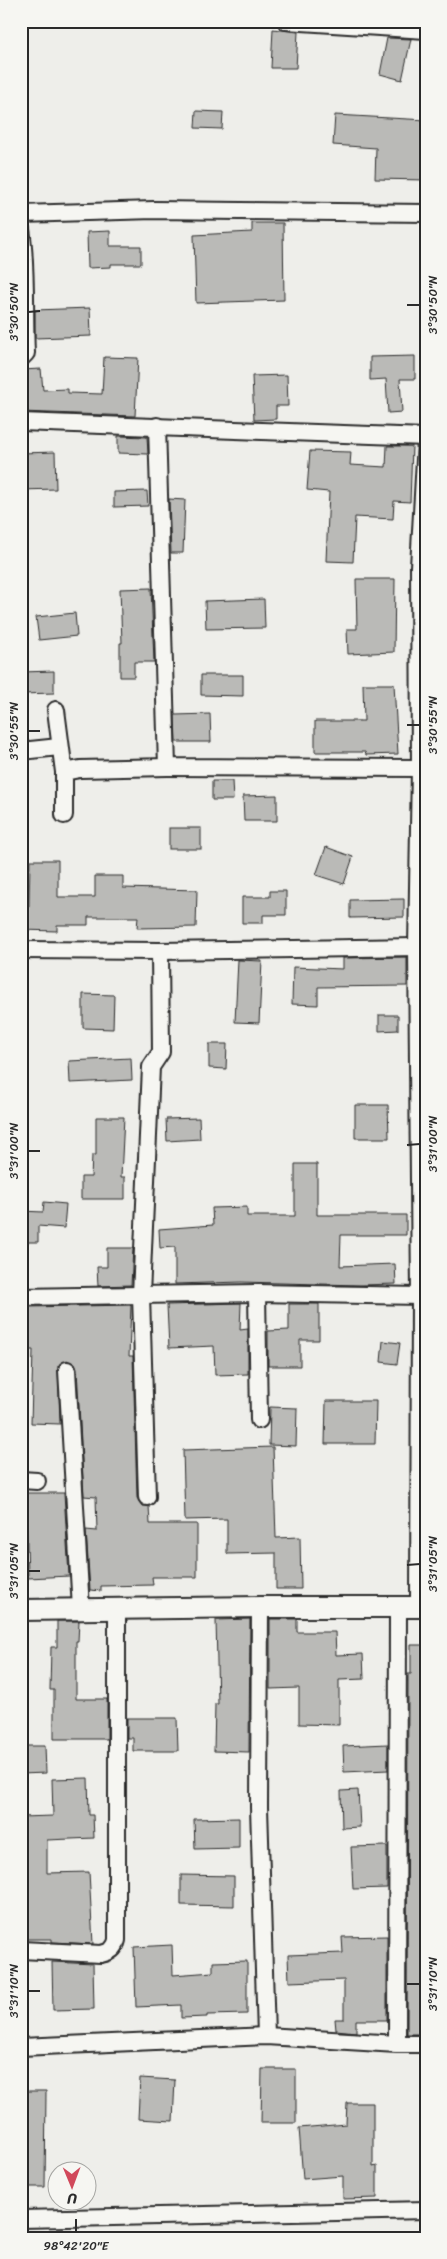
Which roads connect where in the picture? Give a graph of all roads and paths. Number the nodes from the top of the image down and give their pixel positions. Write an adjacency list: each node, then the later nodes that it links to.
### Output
1 (286, 21): 2 (street)
2 (426, 30)
3 (426, 213): 4 (street)
4 (21, 214)
5 (21, 229): 6 (street)
6 (21, 358)
7 (21, 422): 8 (street)
8 (157, 426): 9 (street); 14 (street)
9 (426, 439): 10 (street)
10 (424, 512): 15 (street)
11 (56, 710): 12 (street)
12 (59, 747): 13 (street); 16 (street)
13 (21, 751)
14 (166, 767): 15 (street); 16 (street)
15 (420, 768): 18 (street)
16 (64, 772): 17 (street)
17 (64, 816)
18 (417, 947): 20 (street); 21 (street)
19 (21, 950): 20 (street)
20 (160, 951): 23 (street)
21 (422, 1012): 25 (street)
22 (257, 1293): 23 (street); 25 (street); 27 (street)
23 (141, 1295): 24 (street); 28 (street)
24 (21, 1296)
25 (420, 1296): 30 (street)
26 (67, 1370): 32 (street)
27 (259, 1420)
28 (147, 1497)
29 (260, 1606): 31 (street); 33 (street); 36 (street)
30 (422, 1607): 31 (street)
31 (398, 1608): 37 (street)
32 (81, 1609): 33 (street); 34 (street)
33 (117, 1609): 35 (street)
34 (21, 1610)
35 (21, 1950)
36 (266, 2036): 37 (street); 39 (street)
37 (397, 2044): 38 (street)
38 (426, 2044)
39 (21, 2047)
40 (426, 2210): 41 (street)
41 (21, 2218)

